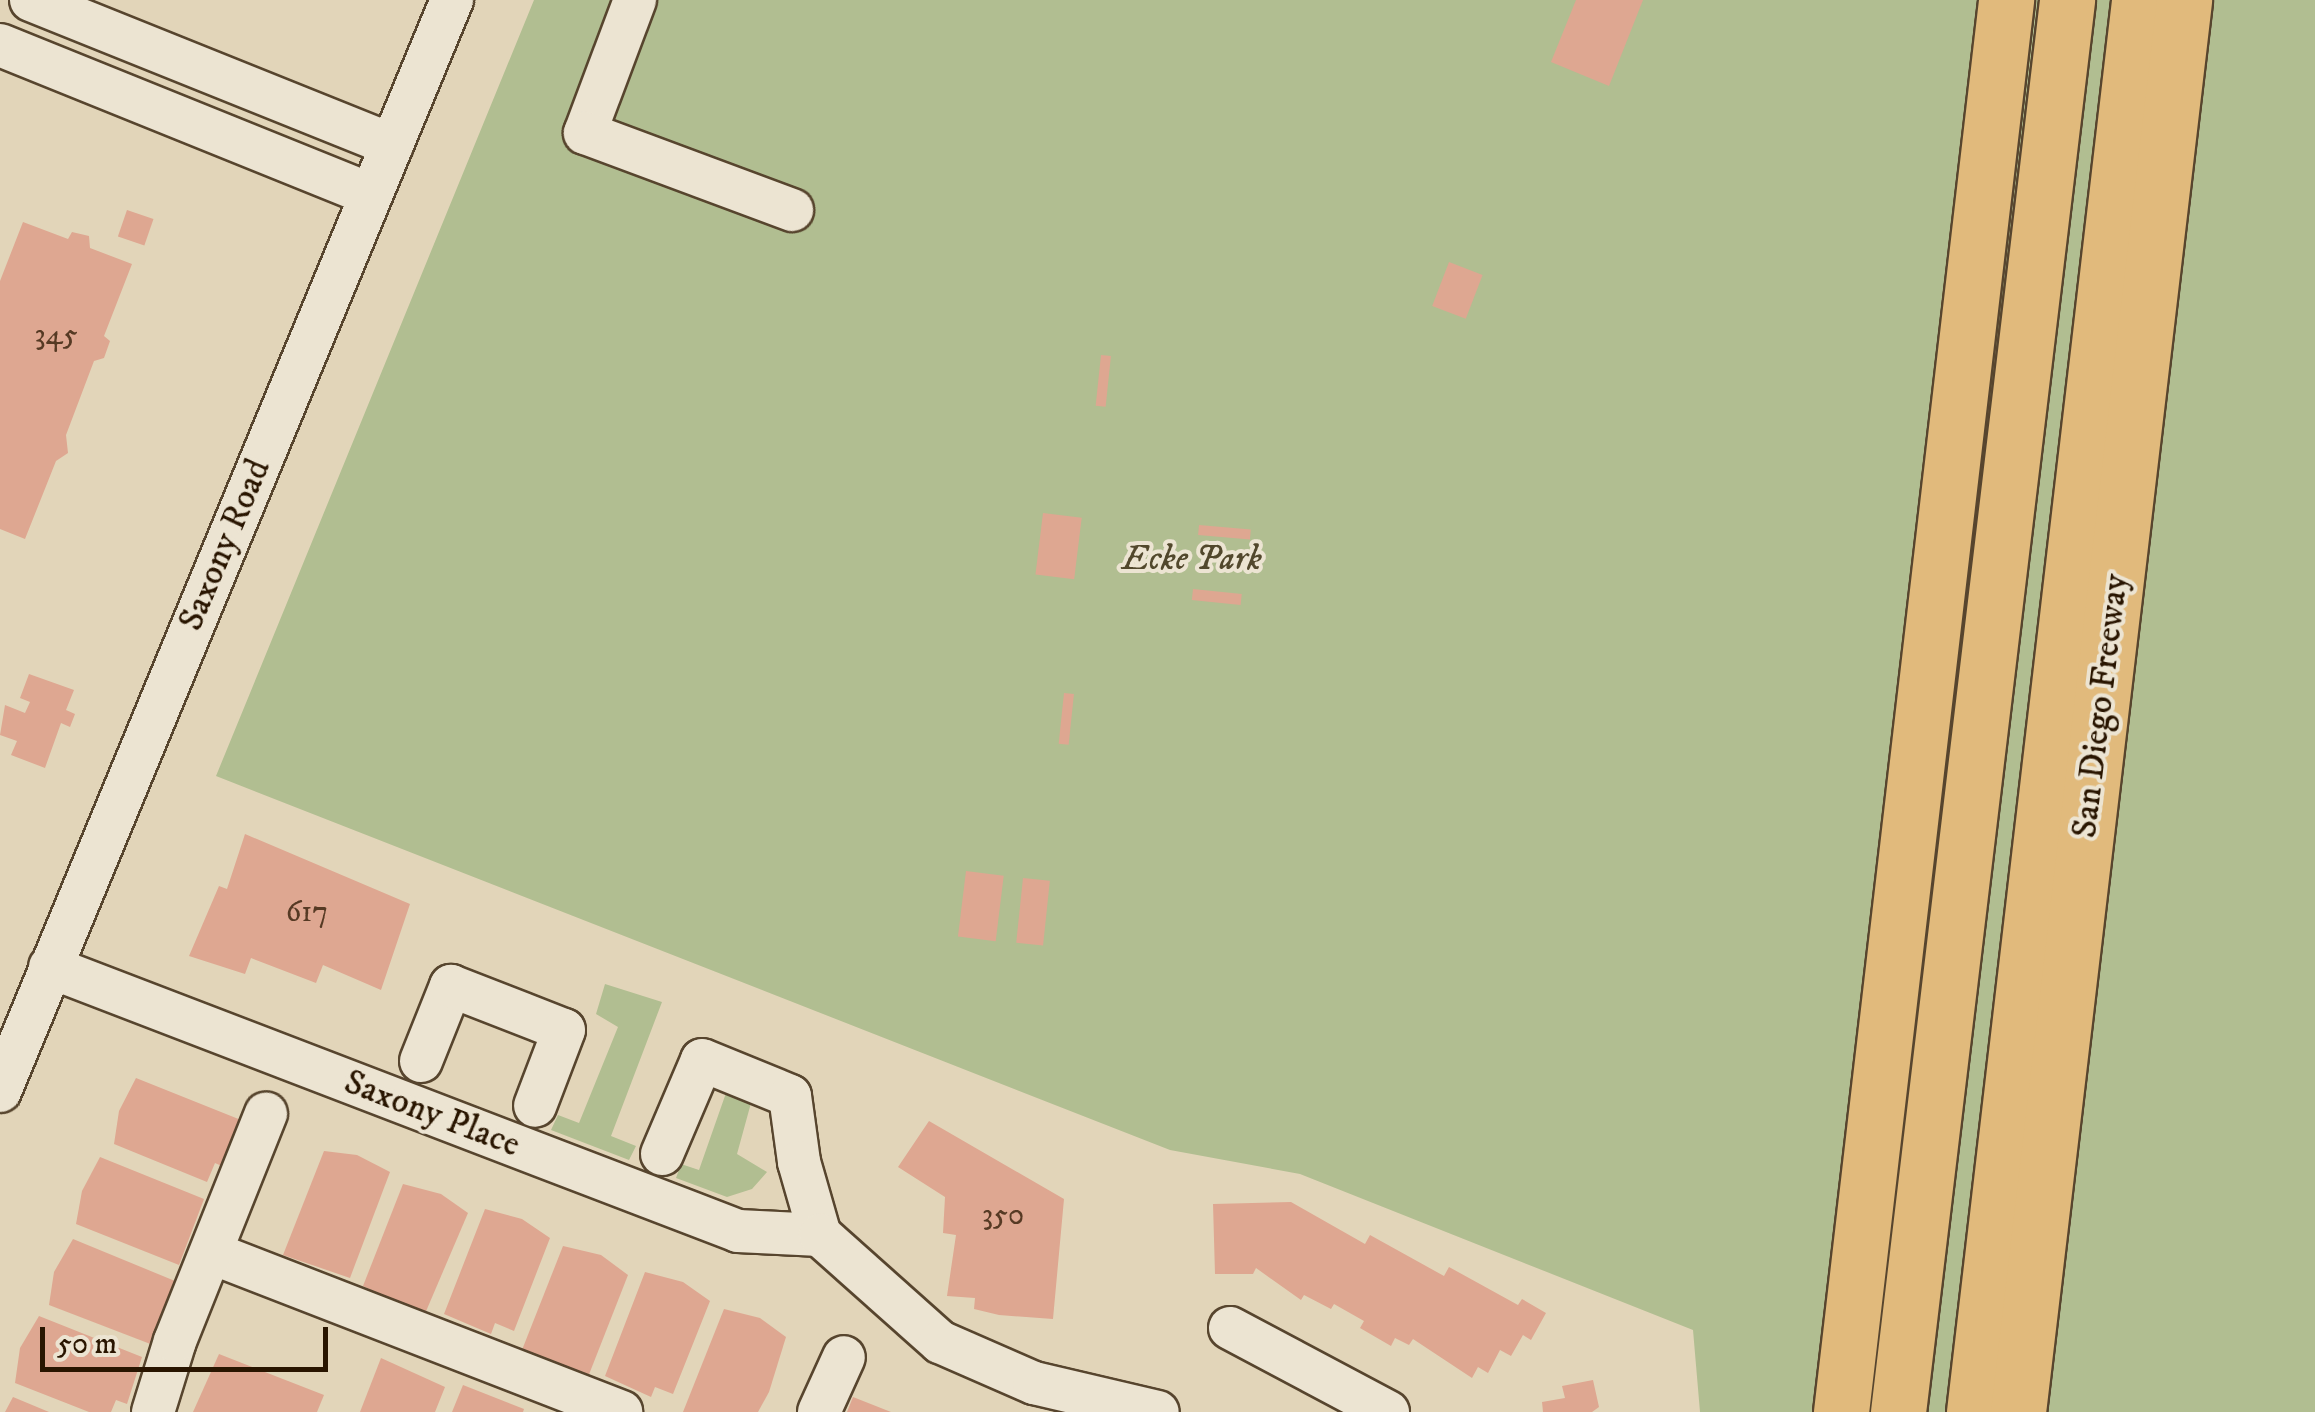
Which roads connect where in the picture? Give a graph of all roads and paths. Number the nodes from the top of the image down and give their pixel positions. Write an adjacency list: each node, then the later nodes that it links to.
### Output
1 (32, 0): 8 (street); 9 (street)
2 (452, 0): 9 (street, Saxony Road)
3 (635, 0): 11 (street)
4 (2006, 0): 27 (highway)
5 (2067, 0): 28 (highway)
6 (2140, 0): 29 (highway)
7 (2184, 0): 30 (highway, San Diego Freeway)
8 (4, 59): 10 (street)
9 (392, 145): 10 (street, Saxony Road)
10 (371, 195): 12 (street, Saxony Road)
11 (792, 210)
12 (50, 966): 14 (street, Saxony Road); 18 (street, Saxony Place)
13 (421, 1061): 15 (street)
14 (0, 1092)
15 (535, 1106)
16 (266, 1112): 19 (street)
17 (662, 1154): 18 (street)
18 (820, 1235): 25 (street)
19 (212, 1253): 22 (street); 23 (street)
20 (1230, 1328): 26 (street)
21 (844, 1357): 24 (street)
22 (153, 1412)
23 (621, 1412)
24 (819, 1412)
25 (1158, 1412)
26 (1388, 1412)
27 (1840, 1412)
28 (1898, 1412)
29 (1974, 1412)
30 (2018, 1412)

